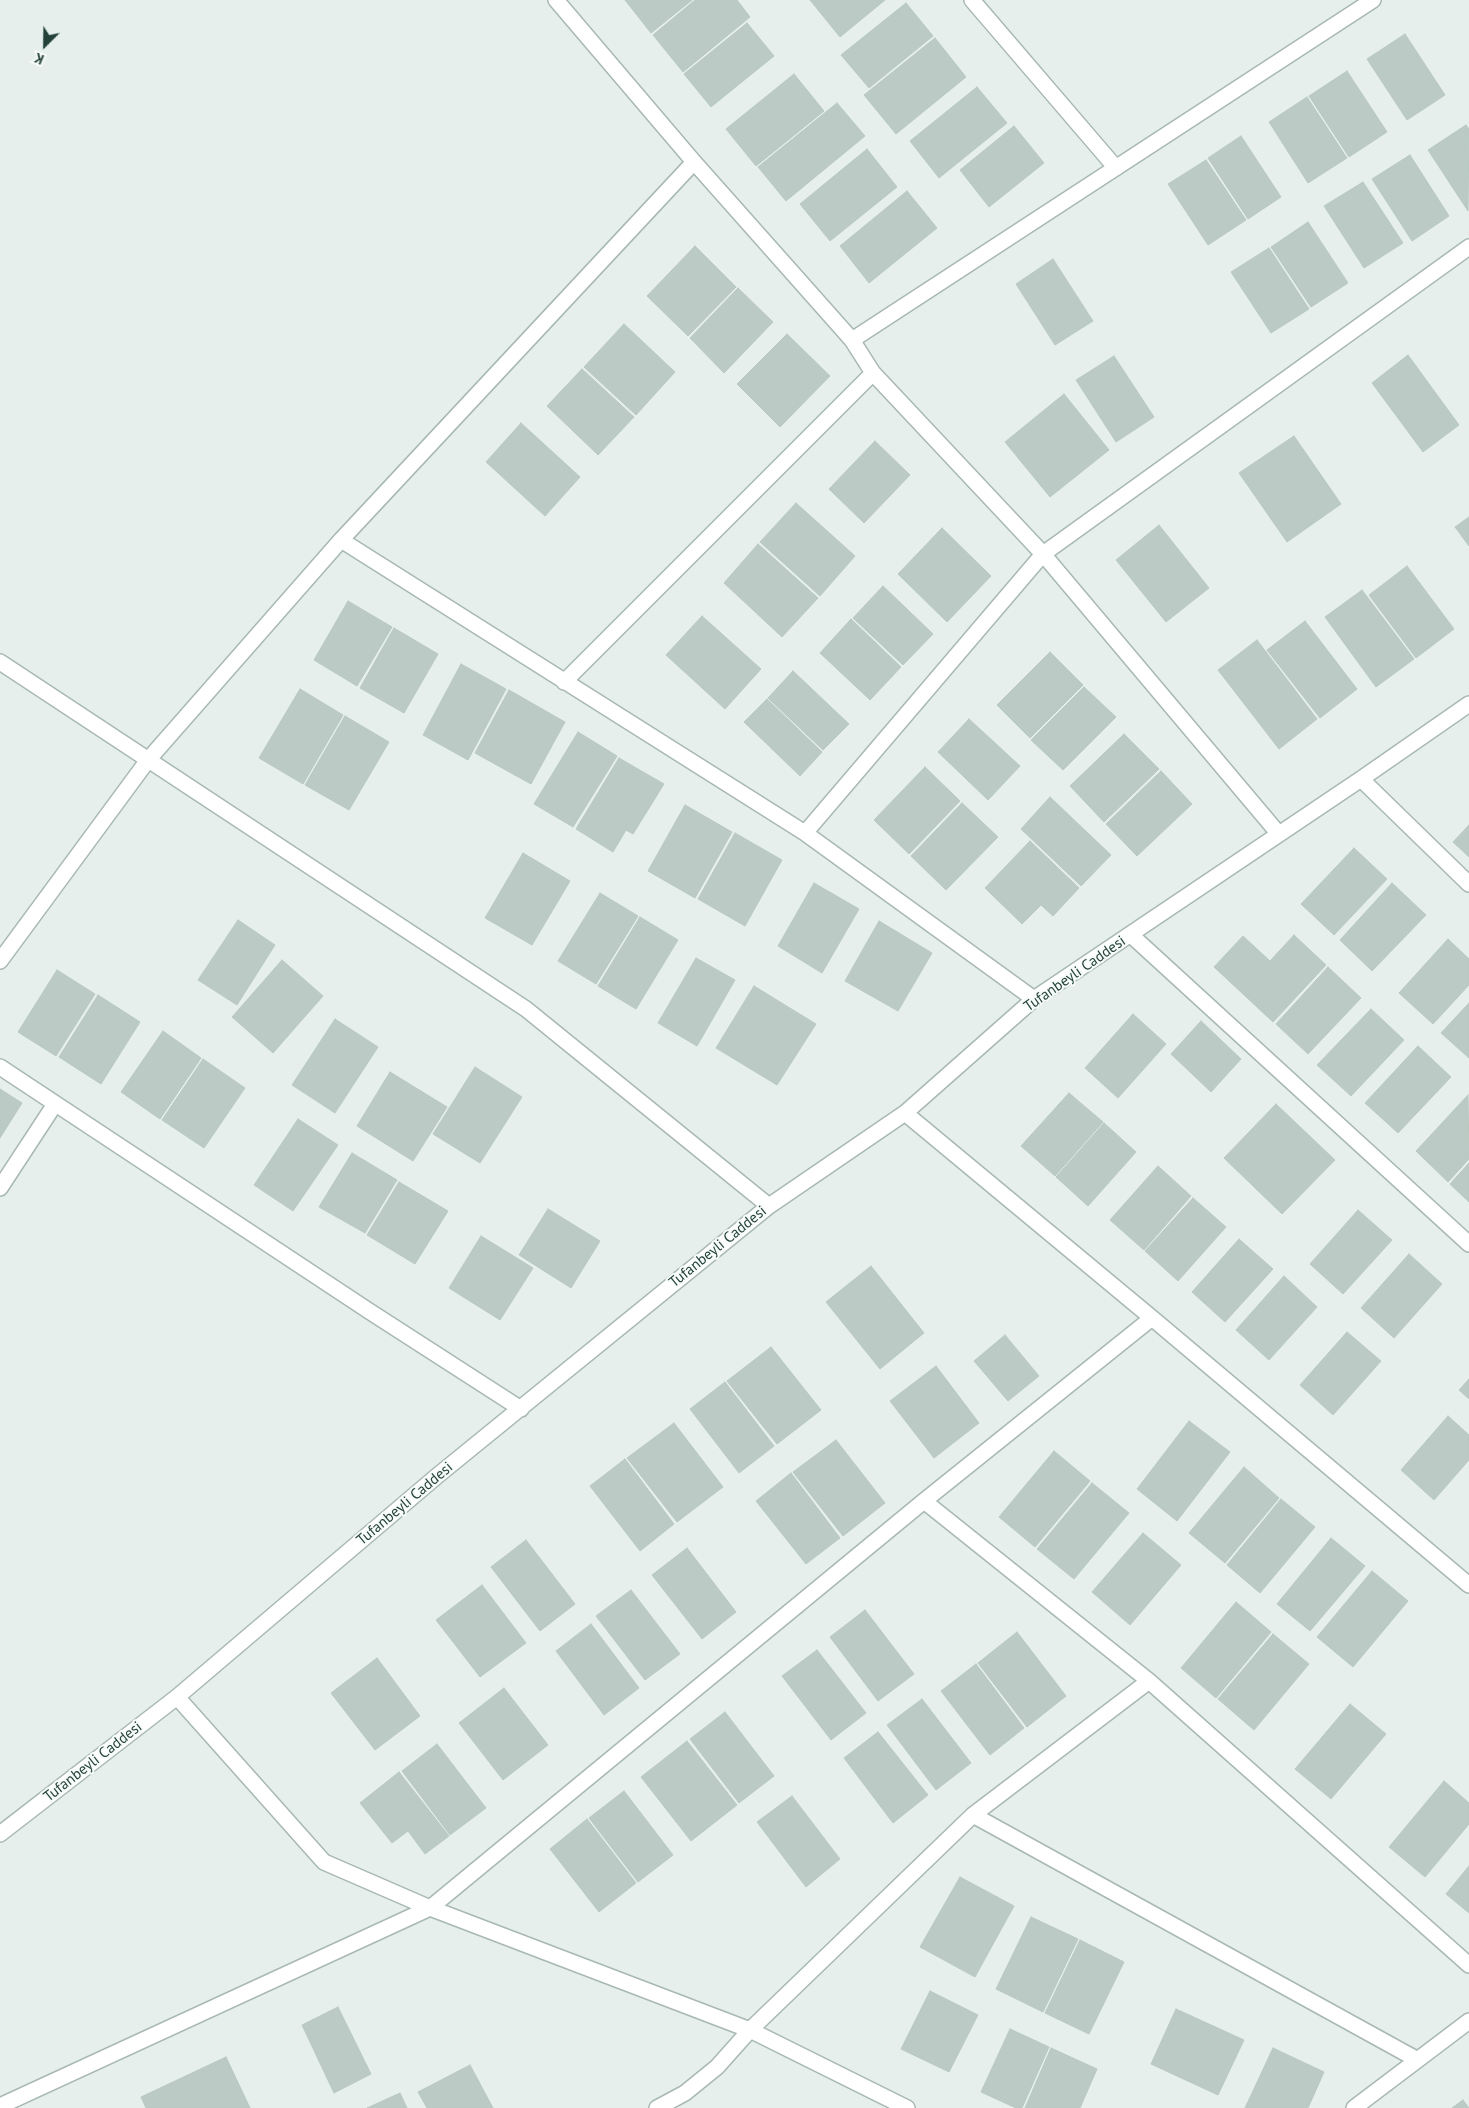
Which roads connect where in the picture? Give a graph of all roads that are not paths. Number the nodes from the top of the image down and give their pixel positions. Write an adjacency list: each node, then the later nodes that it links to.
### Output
1 (556, 0): 4 (street)
2 (972, 0): 5 (street)
3 (1373, 0): 5 (street)
4 (694, 162): 7 (street); 9 (street)
5 (1116, 168): 7 (street)
6 (1469, 247): 10 (street)
7 (852, 340): 8 (street)
8 (873, 373): 10 (street); 12 (street)
9 (341, 540): 12 (street); 14 (street)
10 (1043, 554): 16 (street); 17 (street)
11 (0, 662): 14 (street)
12 (564, 682): 16 (street)
13 (1469, 704): 15 (street, Tufanbeyli Caddesi)
14 (148, 760): 20 (street); 26 (street)
15 (1361, 779): 17 (street, Tufanbeyli Caddesi); 18 (street)
16 (805, 833): 21 (street)
17 (1278, 834): 19 (street, Tufanbeyli Caddesi)
18 (1469, 884)
19 (1130, 935): 21 (street, Tufanbeyli Caddesi); 27 (street)
20 (0, 961)
21 (1034, 999): 24 (street, Tufanbeyli Caddesi)
22 (0, 1067): 23 (street)
23 (55, 1104): 25 (street); 29 (street)
24 (905, 1114): 26 (street, Tufanbeyli Caddesi); 28 (street)
25 (0, 1188)
26 (769, 1206): 29 (street, Tufanbeyli Caddesi)
27 (1469, 1244)
28 (1152, 1318): 30 (street); 31 (street)
29 (521, 1409): 33 (street, Tufanbeyli Caddesi)
30 (924, 1501): 32 (street); 36 (street)
31 (1469, 1585)
32 (1149, 1681): 34 (street); 37 (street)
33 (177, 1697): 35 (street, Tufanbeyli Caddesi); 36 (street)
34 (973, 1815): 39 (street); 40 (street)
35 (0, 1834)
36 (430, 1908): 39 (street); 41 (street)
37 (1469, 1966)
38 (1469, 2021): 40 (street)
39 (750, 2030): 42 (street); 43 (street)
40 (1416, 2059): 44 (street)
41 (0, 2106)
42 (658, 2108)
43 (907, 2108)
44 (1354, 2108)

